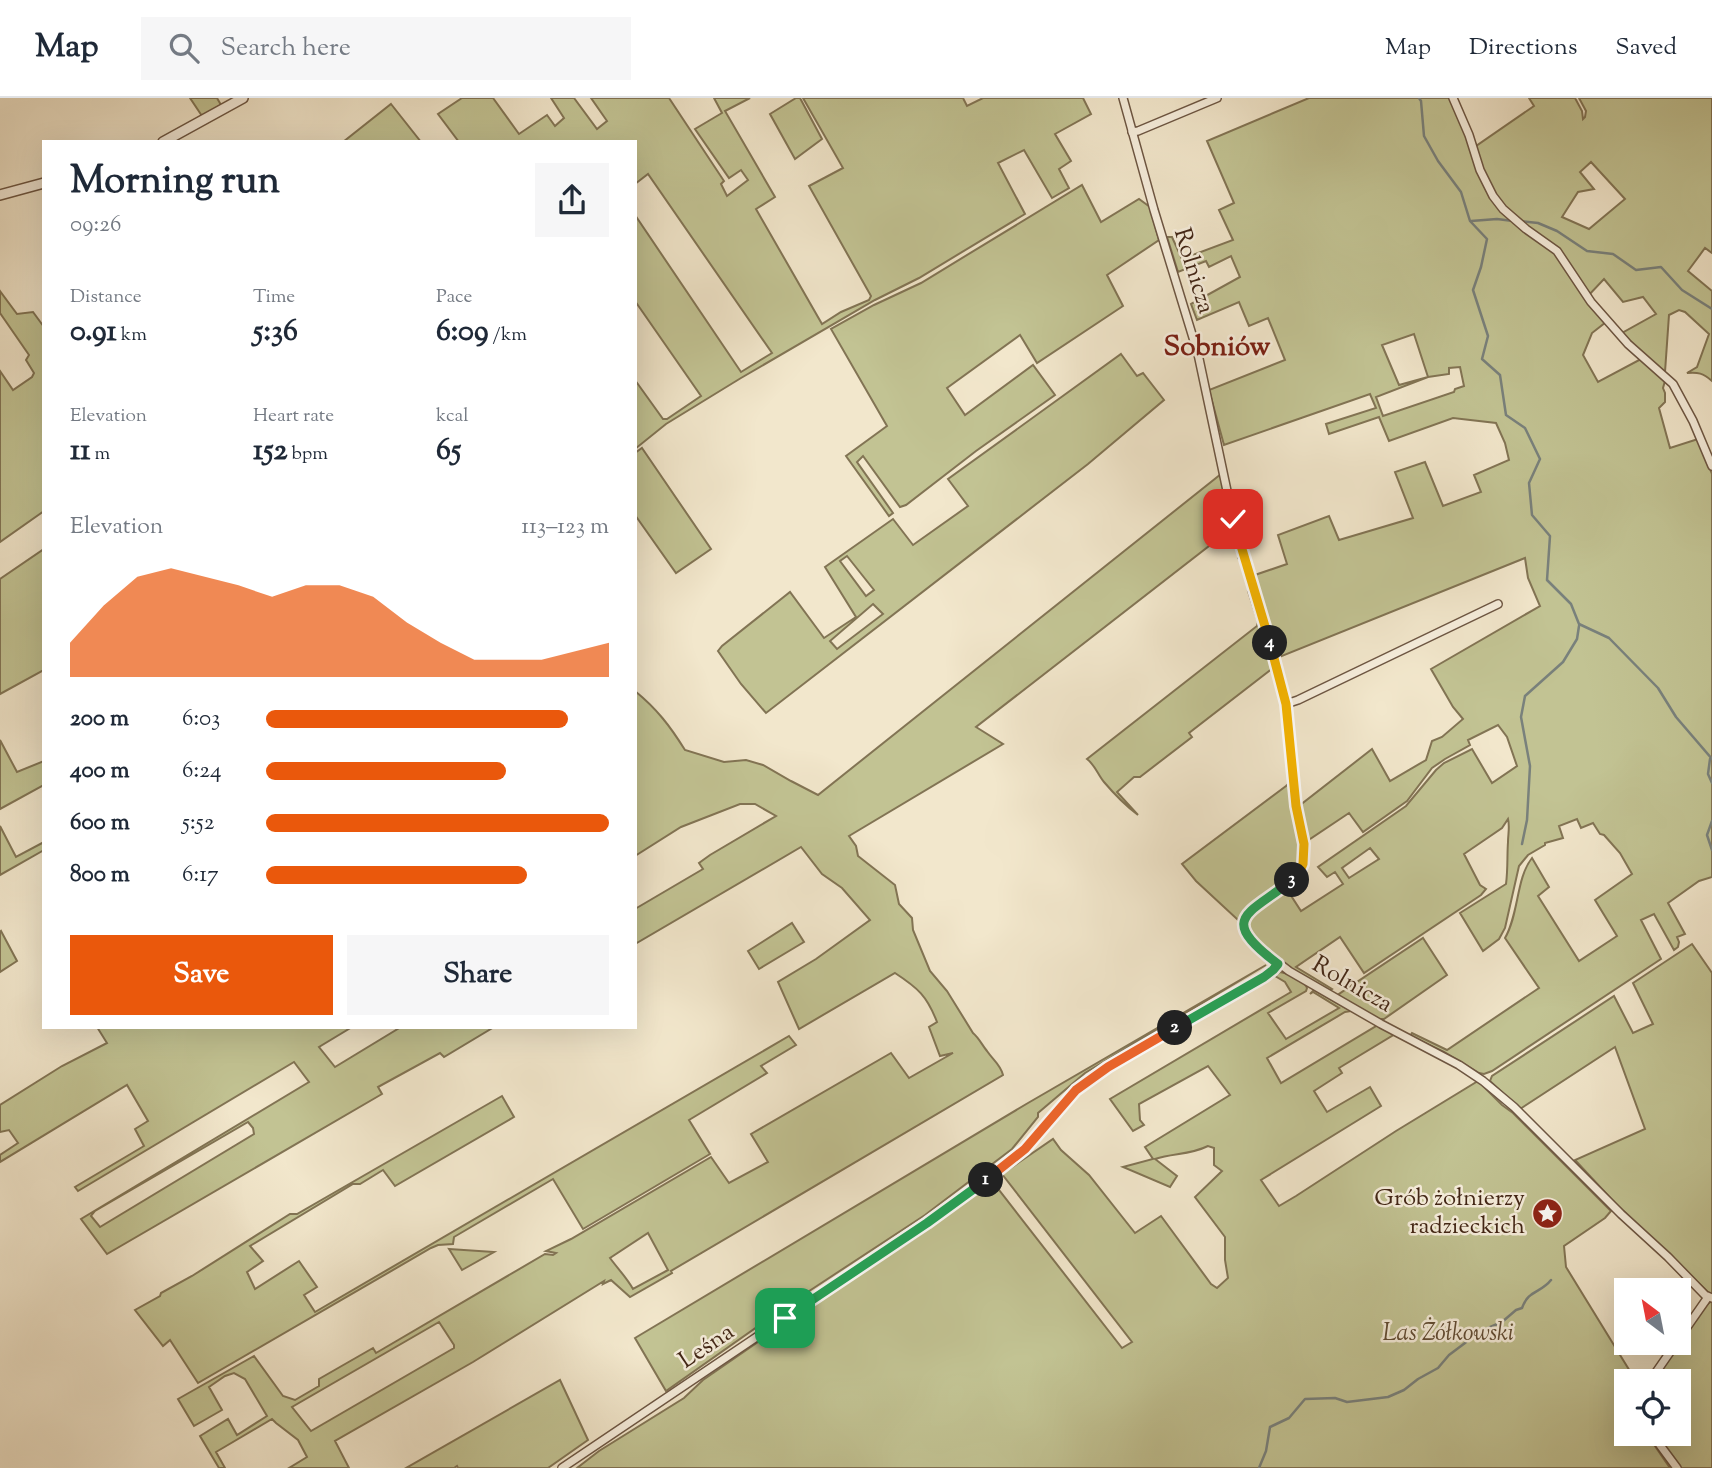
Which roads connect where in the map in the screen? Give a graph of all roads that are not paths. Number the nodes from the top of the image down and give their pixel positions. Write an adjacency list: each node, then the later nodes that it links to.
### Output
1 (243, 98): 6 (street)
2 (1123, 98): 5 (street, Rolnicza)
3 (1217, 98): 5 (street)
4 (1453, 98): 9 (street)
5 (1132, 132): 11 (street, Rolnicza)
6 (167, 140)
7 (42, 184): 8 (street)
8 (0, 195)
9 (1712, 466)
10 (1498, 604): 11 (street)
11 (1286, 704): 12 (street, Rolnicza)
12 (1278, 964): 13 (street, Rolnicza); 16 (street, Leśna)
13 (1710, 1298): 14 (street)
14 (1691, 1323)
15 (1661, 1446): 17 (street)
16 (562, 1468)
17 (1677, 1468)

